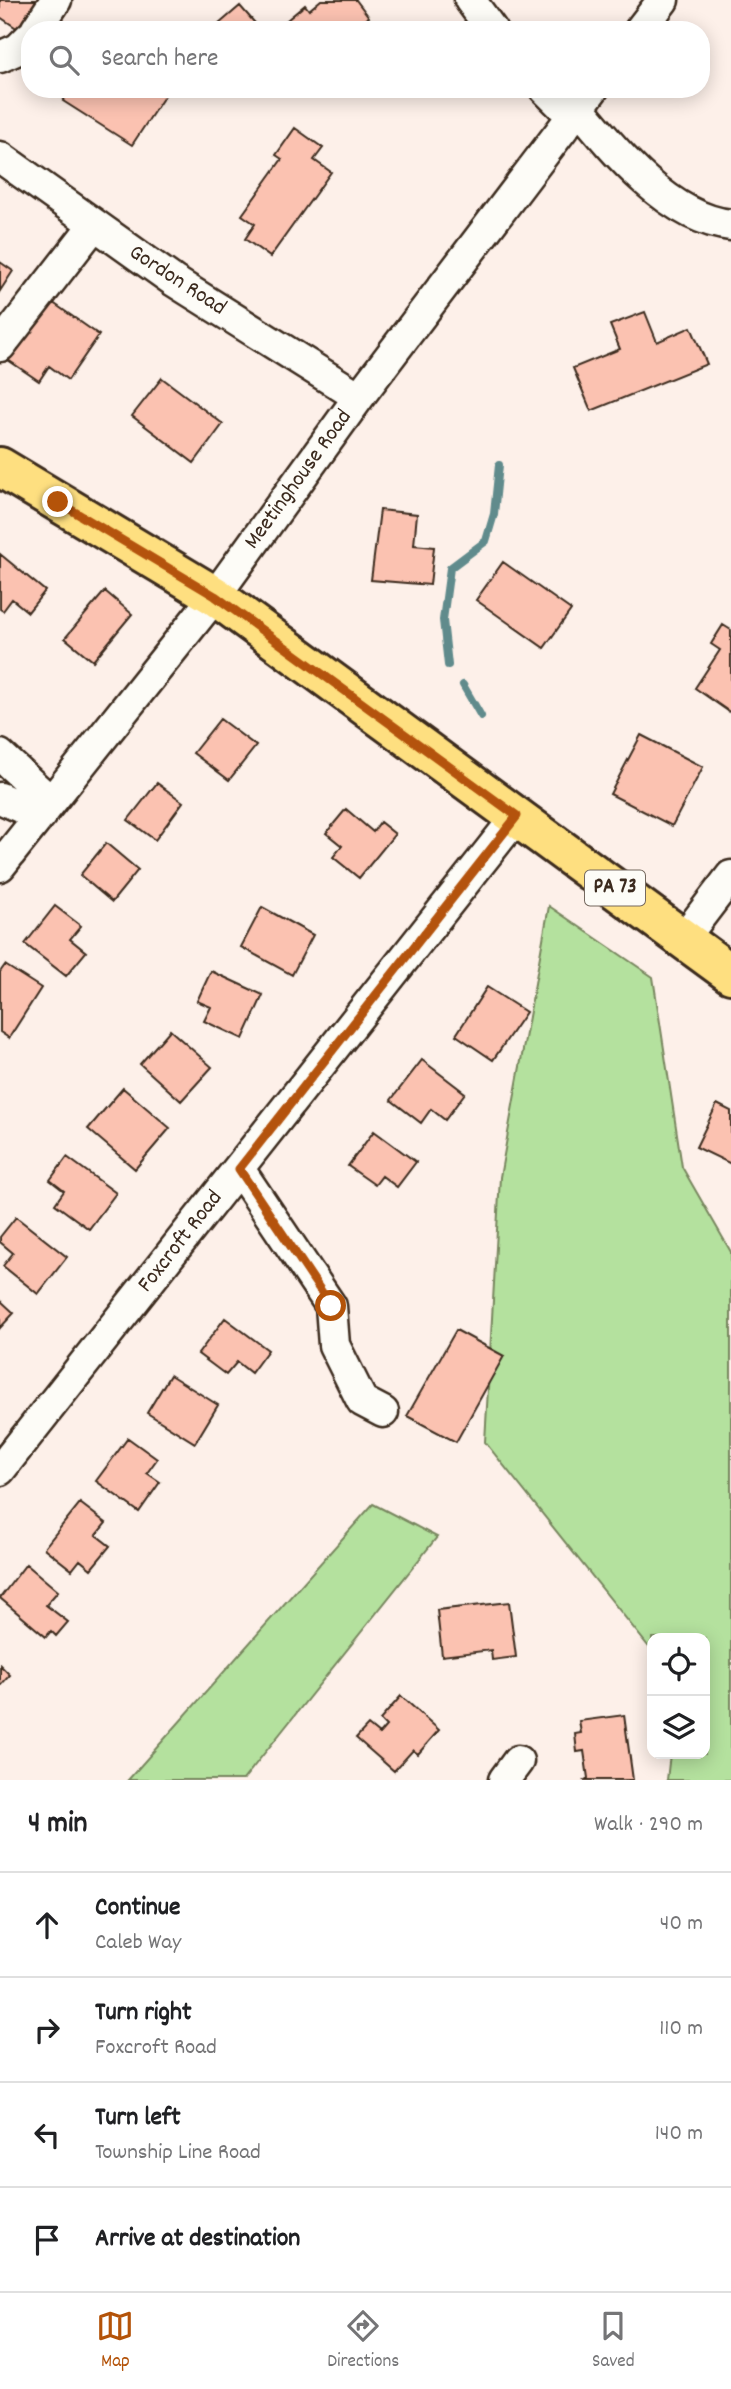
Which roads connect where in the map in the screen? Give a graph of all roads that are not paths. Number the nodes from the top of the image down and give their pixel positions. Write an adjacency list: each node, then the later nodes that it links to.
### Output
1 (56, 0): 4 (street)
2 (470, 0): 5 (street)
3 (663, 0): 6 (street)
4 (43, 21)
5 (485, 21)
6 (647, 21)
7 (21, 47): 8 (street)
8 (0, 57)
9 (582, 104): 12 (street); 14 (street, Meetinghouse Road)
10 (0, 158): 11 (street, Gordon Road)
11 (94, 225): 13 (street); 14 (street, Gordon Road)
12 (731, 225)
13 (0, 346)
14 (359, 397): 16 (street, Meetinghouse Road)
15 (0, 467): 16 (main road, PA 73)
16 (215, 596): 19 (street, Meetinghouse Road); 20 (main road, PA 73)
17 (0, 755): 19 (street)
18 (0, 798): 19 (street)
19 (45, 809): 21 (street, Meetinghouse Road)
20 (517, 816): 23 (main road, PA 73); 25 (street, Foxcroft Road)
21 (0, 866)
22 (731, 876): 23 (street)
23 (683, 939): 24 (main road, PA 73)
24 (731, 974)
25 (239, 1169): 26 (street); 27 (street, Foxcroft Road)
26 (383, 1412)
27 (0, 1470)

